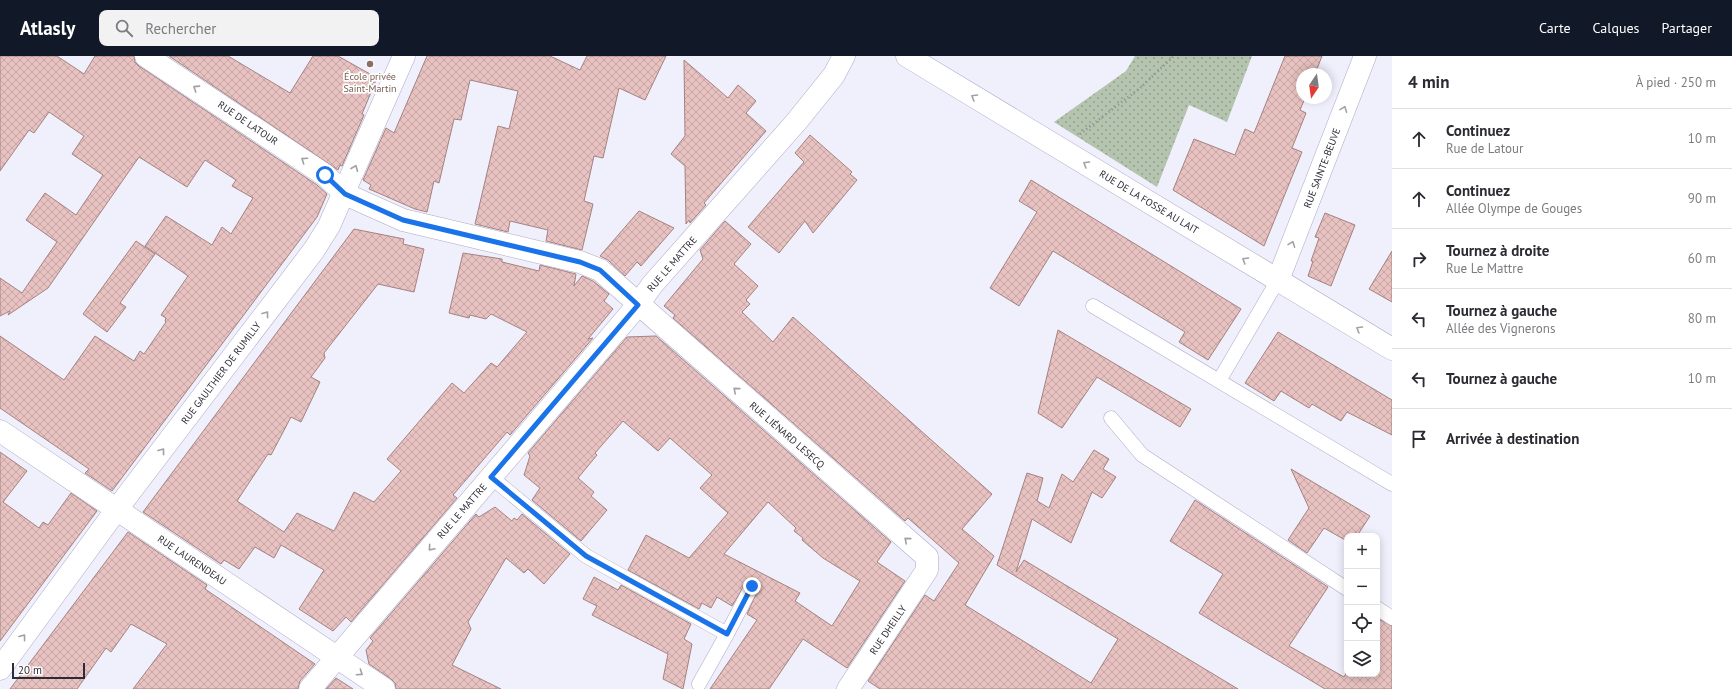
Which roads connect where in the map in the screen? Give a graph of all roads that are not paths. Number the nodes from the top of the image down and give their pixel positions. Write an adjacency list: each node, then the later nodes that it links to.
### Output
1 (146, 56): 6 (street, RUE DE LATOUR, one-way to 1)
2 (404, 56): 6 (street, RUE GAULTHIER DE RUMILLY, one-way to 2)
3 (844, 56): 8 (street, RUE LE MATTRE)
4 (907, 56): 7 (street, RUE DE LA FOSSE AU LAIT, one-way to 4)
5 (1365, 56): 7 (street, RUE SAINTE-BEUVE, one-way to 5)
6 (345, 194): 8 (street, RUE DE LATOUR); 16 (street, RUE GAULTHIER DE RUMILLY, one-way to 6)
7 (1278, 280): 10 (street, RUE DE LA FOSSE AU LAIT, one-way to 7); 11 (lane)
8 (638, 305): 14 (street, RUE LE MATTRE); 17 (street, RUE LIÉNARD LESECQ, one-way to 8)
9 (1093, 306): 11 (lane)
10 (1392, 349)
11 (1219, 381): 15 (lane)
12 (1111, 418): 19 (lane)
13 (0, 431): 16 (street, RUE LAURENDEAU)
14 (491, 477): 22 (lane); 23 (street, RUE LE MATTRE, one-way to 23)
15 (1392, 484)
16 (117, 509): 23 (street, RUE LAURENDEAU); 24 (street, RUE GAULTHIER DE RUMILLY, one-way to 16)
17 (927, 570): 28 (street, RUE DHEILLY)
18 (752, 586): 22 (lane)
19 (1344, 586)
20 (1380, 610): 21 (lane)
21 (1392, 618)
22 (727, 634): 25 (lane)
23 (337, 657): 26 (street, RUE LE MATTRE); 27 (street, RUE LAURENDEAU, one-way to 27)
24 (0, 668)
25 (699, 684)
26 (310, 689)
27 (384, 689)
28 (848, 689)

